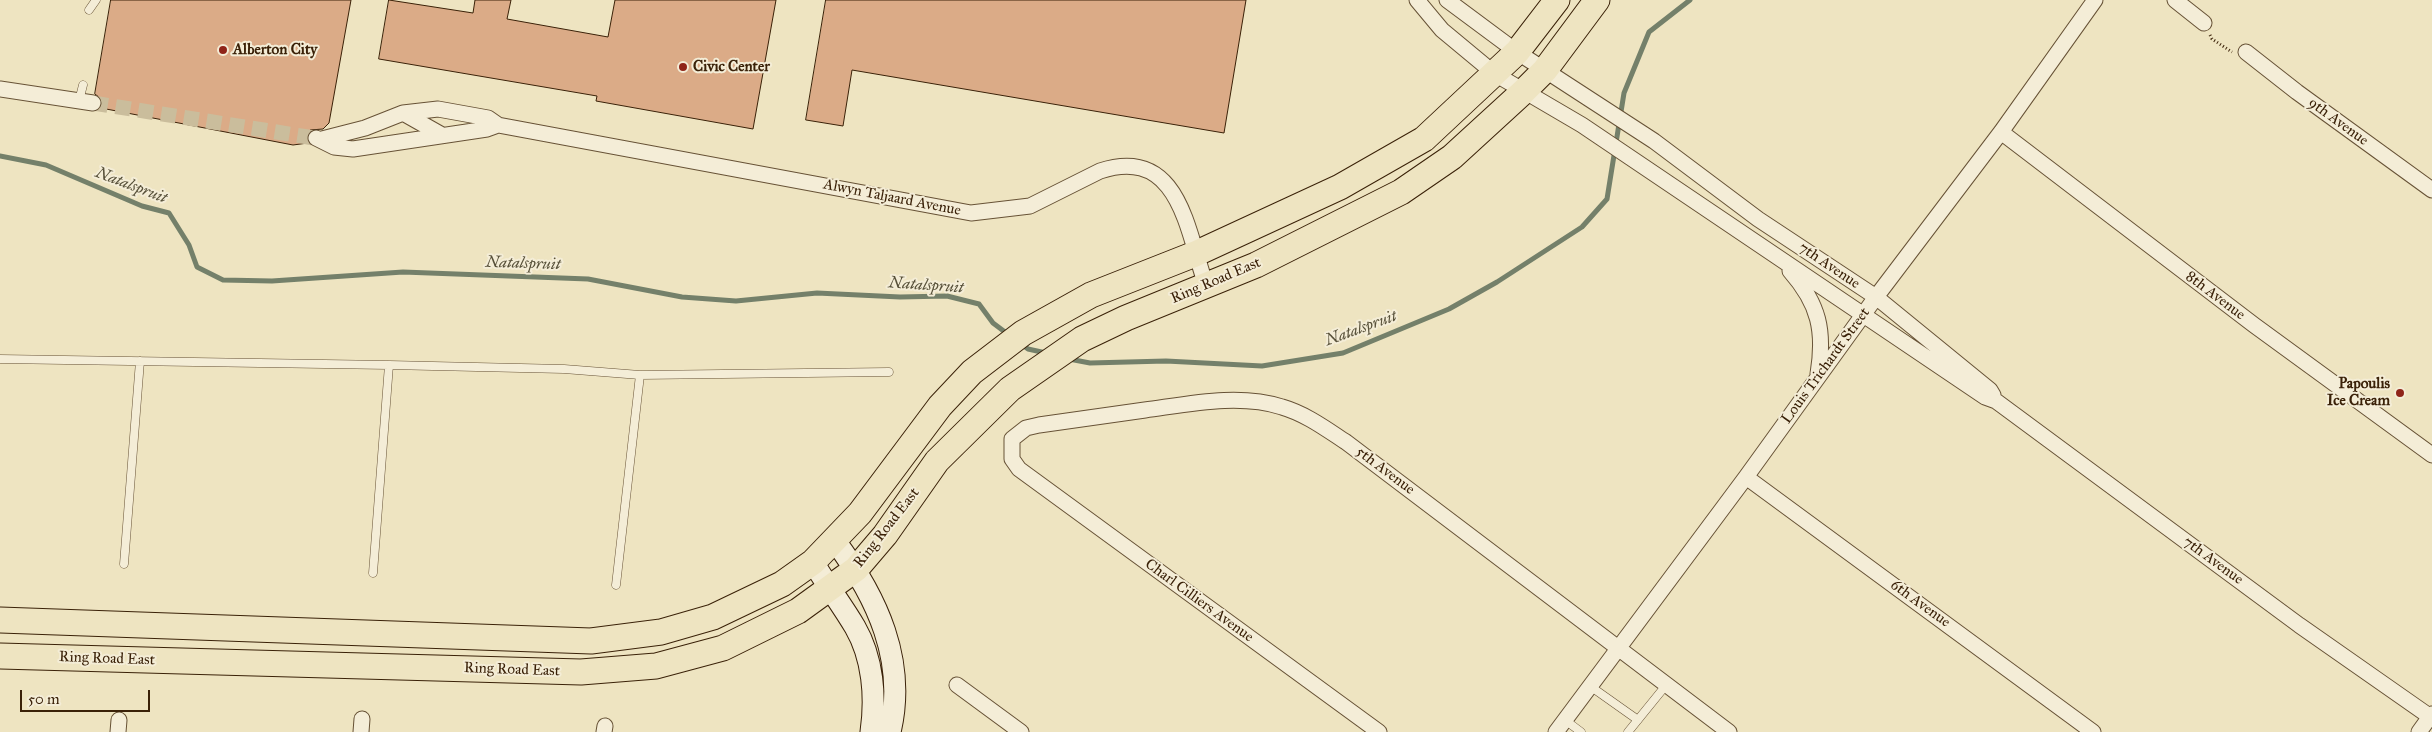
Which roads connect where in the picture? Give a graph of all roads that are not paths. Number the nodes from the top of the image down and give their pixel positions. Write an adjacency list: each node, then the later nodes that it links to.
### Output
1 (96, 0): 8 (lane)
2 (1417, 0): 13 (street, 7th Avenue)
3 (1447, 0): 10 (street, 7th Avenue)
4 (1557, 0): 10 (main road, Ring Road East)
5 (1597, 0): 12 (main road, Ring Road East)
6 (2096, 0): 20 (street, Louis Trichardt Street)
7 (2175, 0): 9 (street)
8 (89, 10)
9 (2204, 23)
10 (1517, 52): 12 (street, 7th Avenue); 13 (main road, Ring Road East)
11 (2246, 52): 22 (street, 9th Avenue)
12 (1545, 70): 16 (main road, Ring Road East); 26 (street, 7th Avenue)
13 (1495, 74): 16 (street, 7th Avenue); 23 (main road, Ring Road East)
14 (82, 85): 17 (lane)
15 (0, 89): 17 (street)
16 (1524, 92): 24 (street, 7th Avenue); 25 (main road, Ring Road East)
17 (86, 102)
18 (403, 113): 19 (street, Alwyn Taljaard Avenue); 21 (street); 21 (street, Alwyn Taljaard Avenue)
19 (498, 125): 21 (street, Alwyn Taljaard Avenue); 23 (street, Alwyn Taljaard Avenue)
20 (2000, 132): 26 (street, Louis Trichardt Street); 35 (street, 8th Avenue)
21 (442, 135)
22 (2432, 190)
23 (1195, 254): 25 (street, Alwyn Taljaard Avenue); 38 (main road, Ring Road East)
24 (1780, 260): 27 (street, 7th Avenue); 33 (street)
25 (1206, 285): 41 (main road, Ring Road East)
26 (1876, 297): 27 (street, Louis Trichardt Street); 34 (street, 7th Avenue)
27 (1863, 315): 33 (street, Louis Trichardt Street); 34 (street, 7th Avenue)
28 (0, 359): 29 (lane)
29 (140, 360): 30 (lane); 40 (lane)
30 (389, 364): 32 (lane); 42 (lane)
31 (889, 372): 32 (lane)
32 (640, 375): 43 (lane)
33 (1818, 378): 37 (street, Louis Trichardt Street)
34 (1996, 401): 51 (street, 7th Avenue)
35 (2432, 455)
36 (1019, 469): 46 (street, 5th Avenue); 57 (street, Charl Cilliers Avenue)
37 (1746, 477): 46 (street, Louis Trichardt Street); 61 (street, 6th Avenue)
38 (835, 541): 39 (main road, Ring Road East); 41 (main road)
39 (813, 562): 44 (main road); 45 (main road, Ring Road East)
40 (124, 564)
41 (856, 569): 44 (main road, Ring Road East); 55 (main road)
42 (373, 573)
43 (616, 585)
44 (829, 589): 47 (main road, Ring Road East); 54 (main road)
45 (0, 620)
46 (1619, 647): 48 (street, 5th Avenue); 50 (street, Louis Trichardt Street)
47 (0, 656)
48 (1667, 684): 52 (lane); 60 (street, 5th Avenue)
49 (957, 685): 56 (street)
50 (1590, 686): 52 (lane); 53 (street, Louis Trichardt Street)
51 (2431, 716): 62 (street)
52 (1638, 720): 59 (lane)
53 (1560, 726): 58 (lane)
54 (872, 732)
55 (890, 732)
56 (1021, 732)
57 (1379, 732)
58 (1581, 732)
59 (1628, 732)
60 (1729, 732)
61 (2093, 732)
62 (2419, 732)

